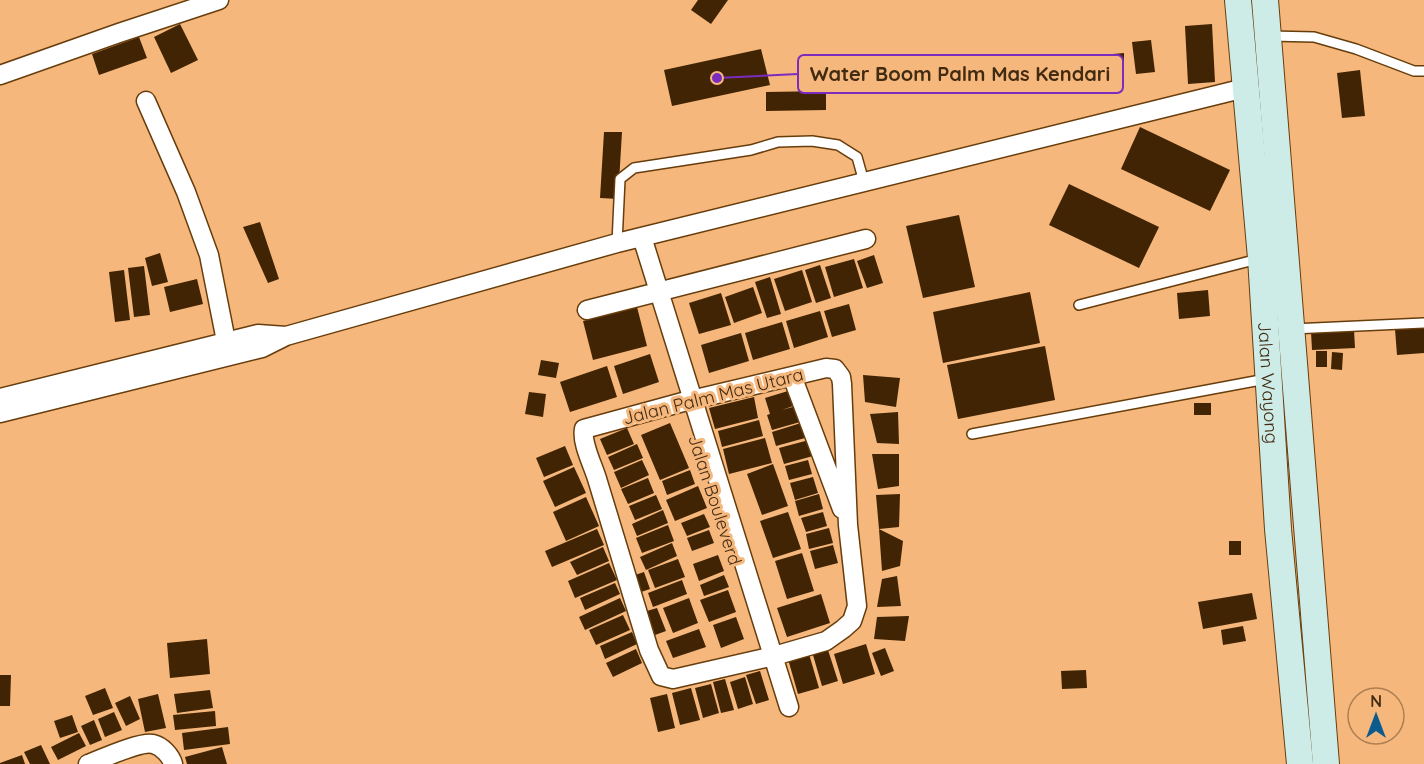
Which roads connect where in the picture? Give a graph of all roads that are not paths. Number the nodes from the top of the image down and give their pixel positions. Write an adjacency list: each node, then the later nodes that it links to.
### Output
1 (219, 0): 6 (street)
2 (1238, 0): 7 (main road, Jalan Wayong)
3 (1265, 0): 4 (main road, Jalan Wayong)
4 (1268, 36): 5 (lane); 17 (main road, Jalan Wayong)
5 (1424, 71)
6 (0, 75)
7 (1245, 88): 9 (street); 12 (main road, Jalan Wayong)
8 (146, 101): 19 (street)
9 (864, 182): 11 (street); 11 (lane)
10 (866, 238): 13 (street)
11 (630, 240): 13 (street, Jalan Bouleverd); 18 (street)
12 (1261, 258): 14 (lane); 21 (main road, Jalan Wayong)
13 (655, 293): 15 (street); 23 (street, Jalan Bouleverd)
14 (1079, 304)
15 (586, 310)
16 (1424, 323): 17 (lane)
17 (1291, 329): 32 (main road, Jalan Wayong)
18 (286, 336): 19 (street); 24 (street)
19 (226, 341): 22 (street)
20 (792, 376): 23 (street, Jalan Palm Mas Utara); 26 (street); 26 (street, Jalan Palm Mas Utara)
21 (1268, 379): 25 (lane); 31 (main road, Jalan Wayong)
22 (0, 398)
23 (688, 401): 27 (street, Jalan Bouleverd); 27 (street, Jalan Palm Mas Utara)
24 (0, 413)
25 (972, 434)
26 (848, 525): 27 (street, Jalan Palm Mas Utara)
27 (770, 657): 28 (street, Jalan Bouleverd)
28 (789, 707)
29 (88, 764): 30 (street)
30 (173, 764)
31 (1300, 764)
32 (1326, 764)

